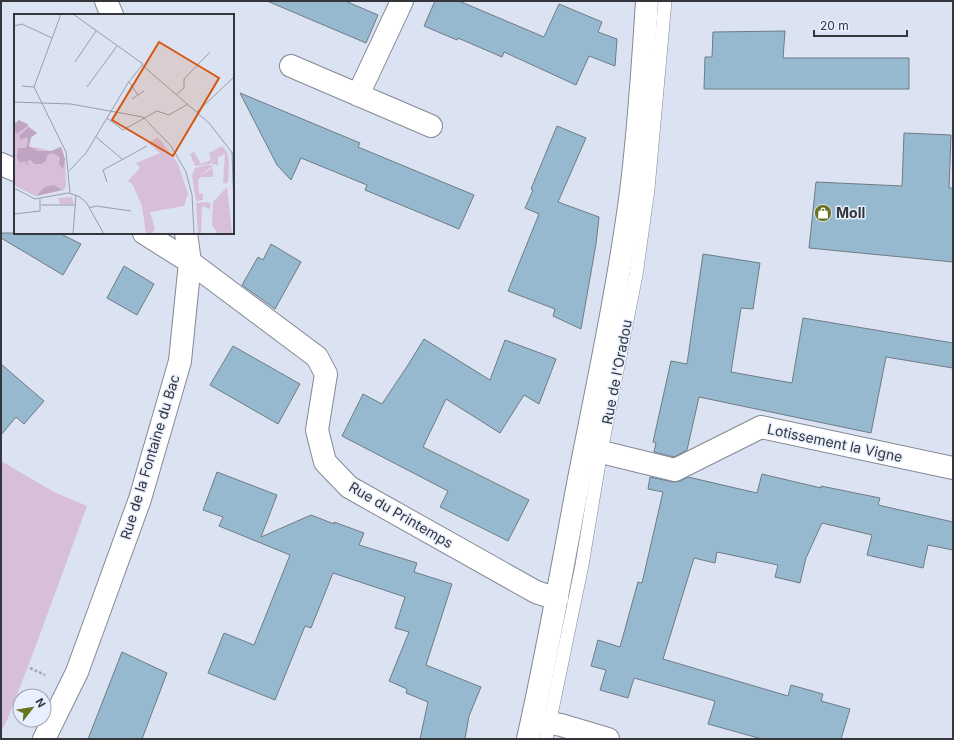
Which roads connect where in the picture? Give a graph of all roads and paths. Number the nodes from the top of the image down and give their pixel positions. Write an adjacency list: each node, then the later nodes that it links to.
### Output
1 (106, 1): 5 (street)
2 (402, 1): 7 (street)
3 (647, 1): 14 (street, Rue de l'Oradou)
4 (665, 1): 14 (lane, Rue de l'Oradou)
5 (112, 14)
6 (291, 66): 7 (street)
7 (358, 95): 8 (street)
8 (431, 126)
9 (1, 164): 10 (street)
10 (14, 170)
11 (146, 234): 13 (street, Rue du Printemps)
12 (186, 234): 13 (street, Rue de la Fontaine du Bac)
13 (190, 262): 16 (street, Rue du Printemps); 18 (street, Rue de la Fontaine du Bac)
14 (593, 450): 15 (street, Lotissement la Vigne); 16 (street, Rue de l'Oradou); 17 (lane, Rue de l'Oradou)
15 (953, 468)
16 (557, 599): 17 (street, Rue de l'Oradou)
17 (539, 730): 19 (street)
18 (44, 739)
19 (608, 739)

